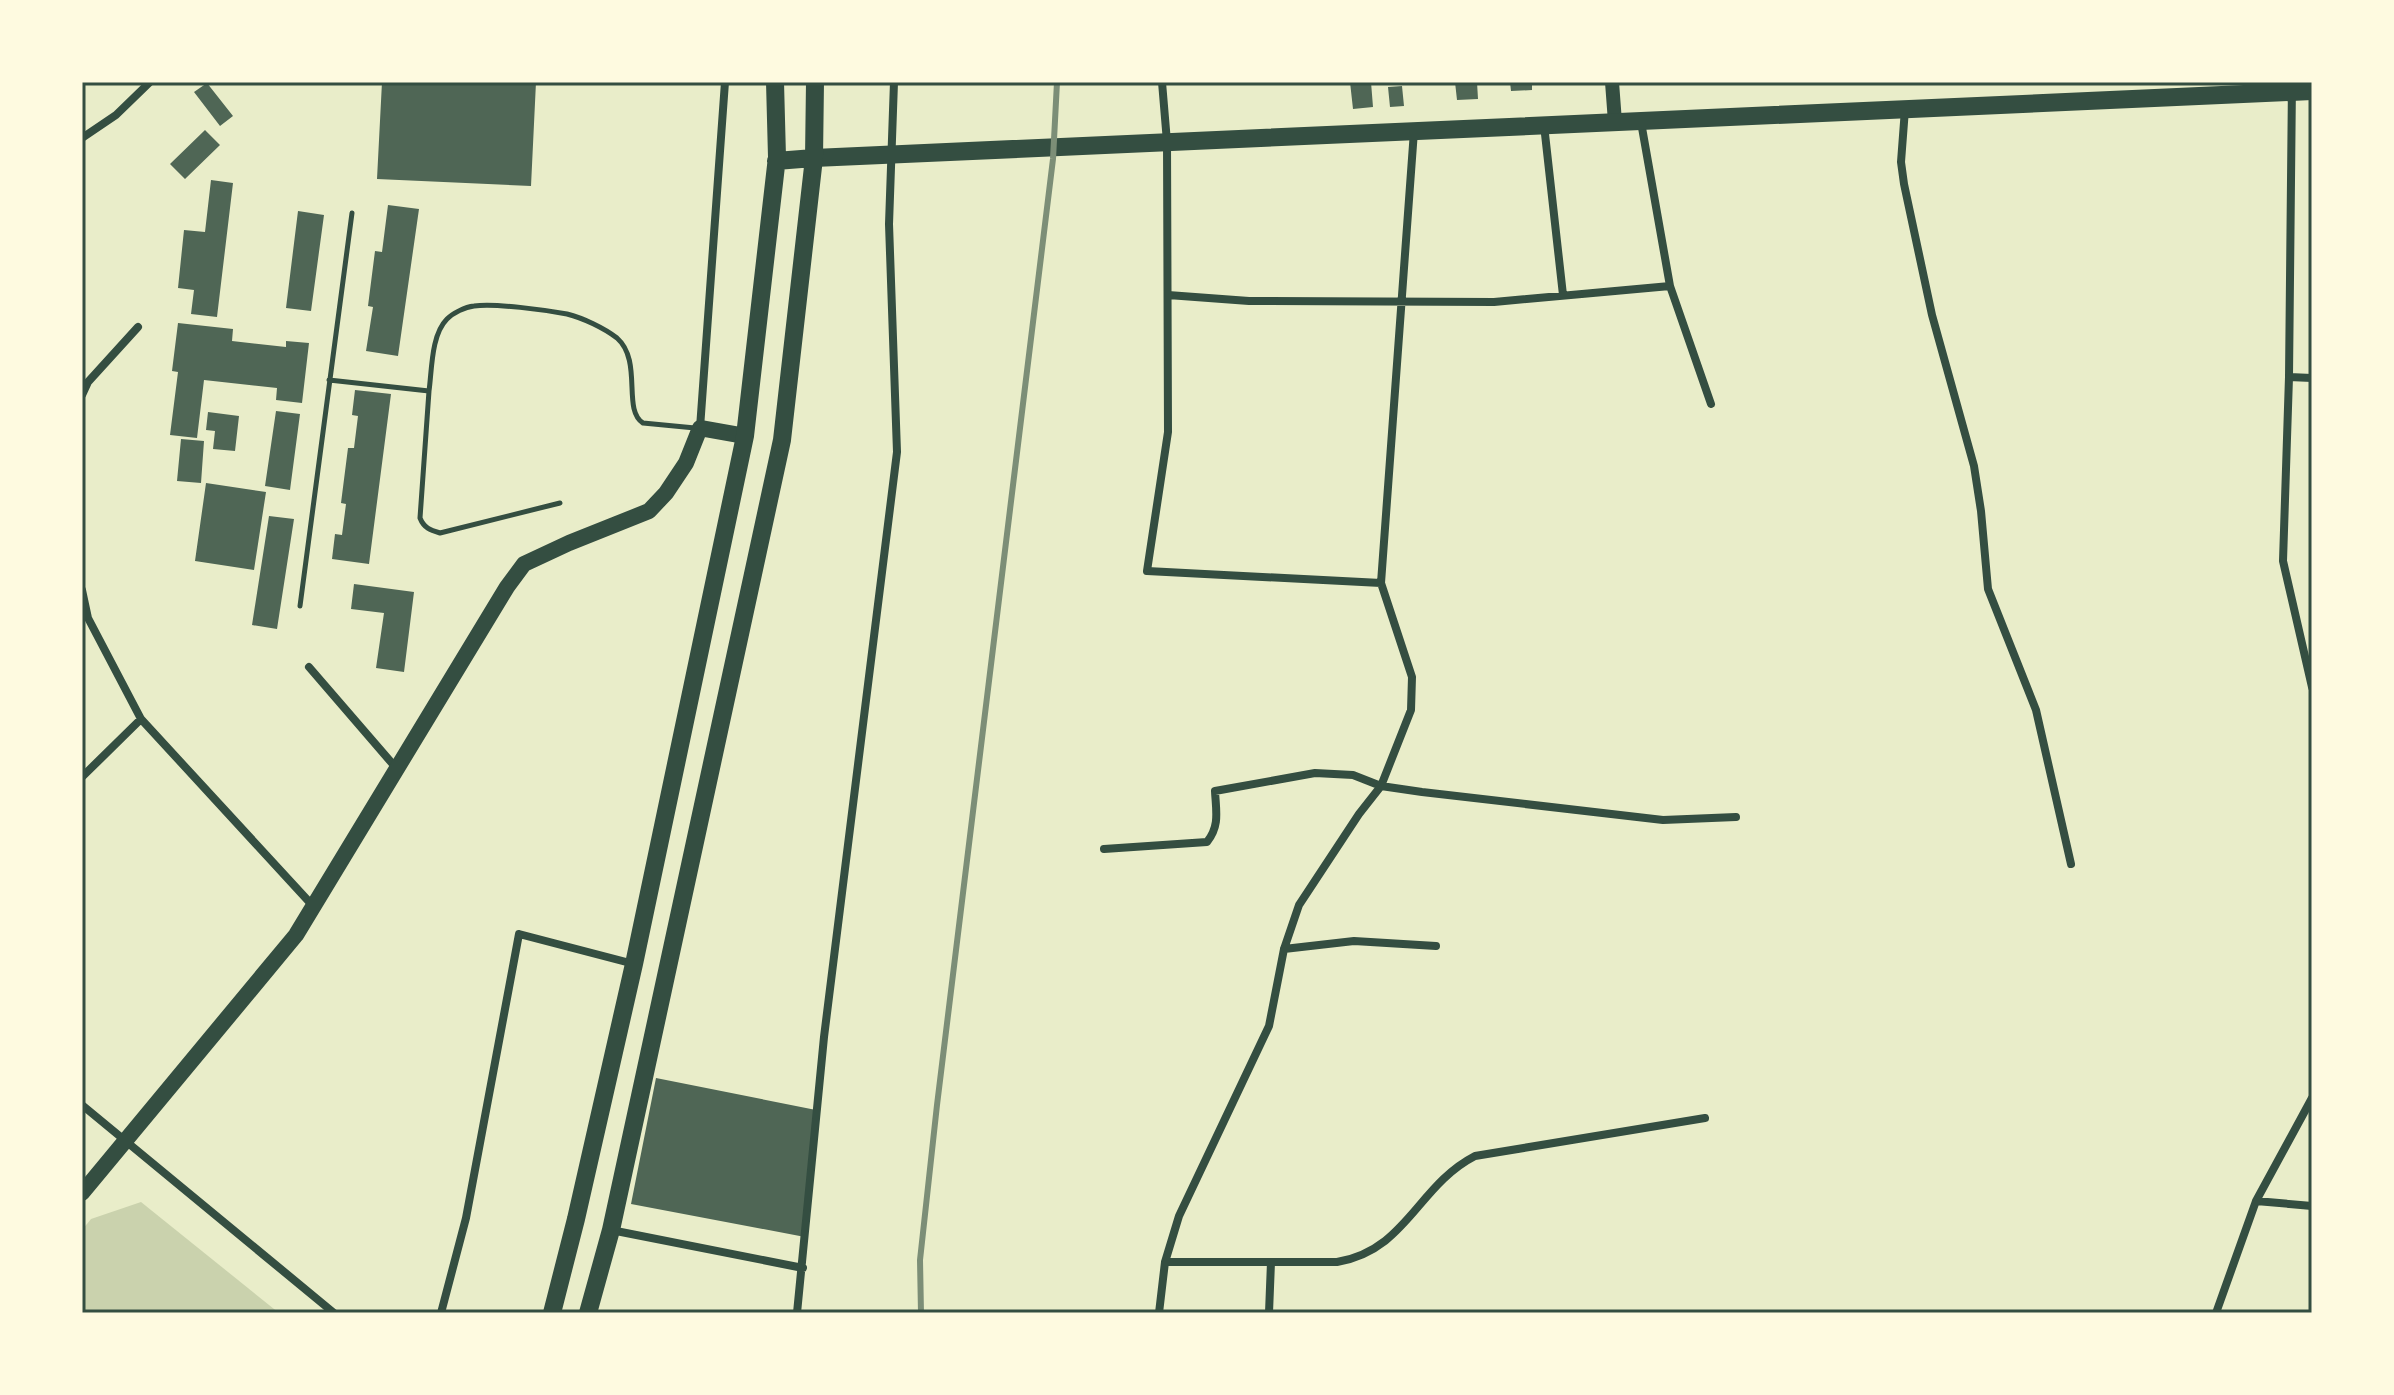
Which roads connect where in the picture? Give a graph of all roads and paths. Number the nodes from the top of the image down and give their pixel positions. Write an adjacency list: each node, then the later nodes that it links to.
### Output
1 (150, 82): 15 (street)
2 (725, 82): 32 (street)
3 (775, 82): 19 (main road)
4 (815, 82): 18 (main road)
5 (894, 82): 17 (street)
6 (1162, 82): 16 (street)
7 (1612, 82): 12 (street)
8 (2292, 87): 9 (main road); 10 (main road); 26 (street)
9 (2312, 91)
10 (1905, 109): 11 (main road); 46 (street)
11 (1641, 121): 12 (main road); 21 (street)
12 (1615, 122): 13 (main road)
13 (1544, 125): 14 (main road); 23 (street)
14 (1414, 131): 16 (main road); 24 (street)
15 (82, 138)
16 (1167, 142): 17 (main road); 22 (street)
17 (892, 156): 18 (main road); 61 (street)
18 (814, 158): 19 (main road); 58 (main road)
19 (776, 161): 33 (main road)
20 (352, 213): 28 (lane)
21 (1670, 286): 23 (street); 31 (street)
22 (1168, 295): 24 (street); 35 (street)
23 (1563, 295): 24 (street)
24 (1402, 301): 35 (street)
25 (138, 327): 30 (street)
26 (2289, 377): 27 (street); 39 (street)
27 (2312, 378)
28 (329, 380): 29 (lane); 37 (lane)
29 (429, 391): 32 (lane); 34 (lane)
30 (82, 395)
31 (1711, 404)
32 (700, 428): 33 (main road); 41 (main road)
33 (745, 436): 50 (main road)
34 (560, 503)
35 (1381, 583): 43 (street)
36 (82, 590): 40 (street)
37 (300, 606)
38 (309, 667): 41 (street)
39 (2312, 687)
40 (141, 719): 42 (street); 47 (street)
41 (397, 770): 47 (main road)
42 (82, 777)
43 (1381, 786): 44 (street); 45 (street); 49 (street)
44 (1736, 817)
45 (1104, 849)
46 (2071, 864)
47 (314, 907): 54 (main road)
48 (1436, 946): 49 (street)
49 (1284, 949): 59 (street)
50 (634, 964): 63 (street); 64 (main road)
51 (2312, 1098): 56 (street)
52 (82, 1105): 54 (street)
53 (1705, 1118): 60 (street)
54 (126, 1141): 55 (main road); 62 (street)
55 (82, 1193)
56 (2256, 1201): 57 (street); 69 (street)
57 (2312, 1206)
58 (611, 1230): 61 (street); 65 (main road)
59 (1165, 1262): 60 (street); 67 (street)
60 (1271, 1262): 68 (street)
61 (803, 1268): 66 (street)
62 (334, 1313)
63 (441, 1313)
64 (552, 1313)
65 (588, 1313)
66 (797, 1313)
67 (1159, 1313)
68 (1269, 1313)
69 (2216, 1313)

